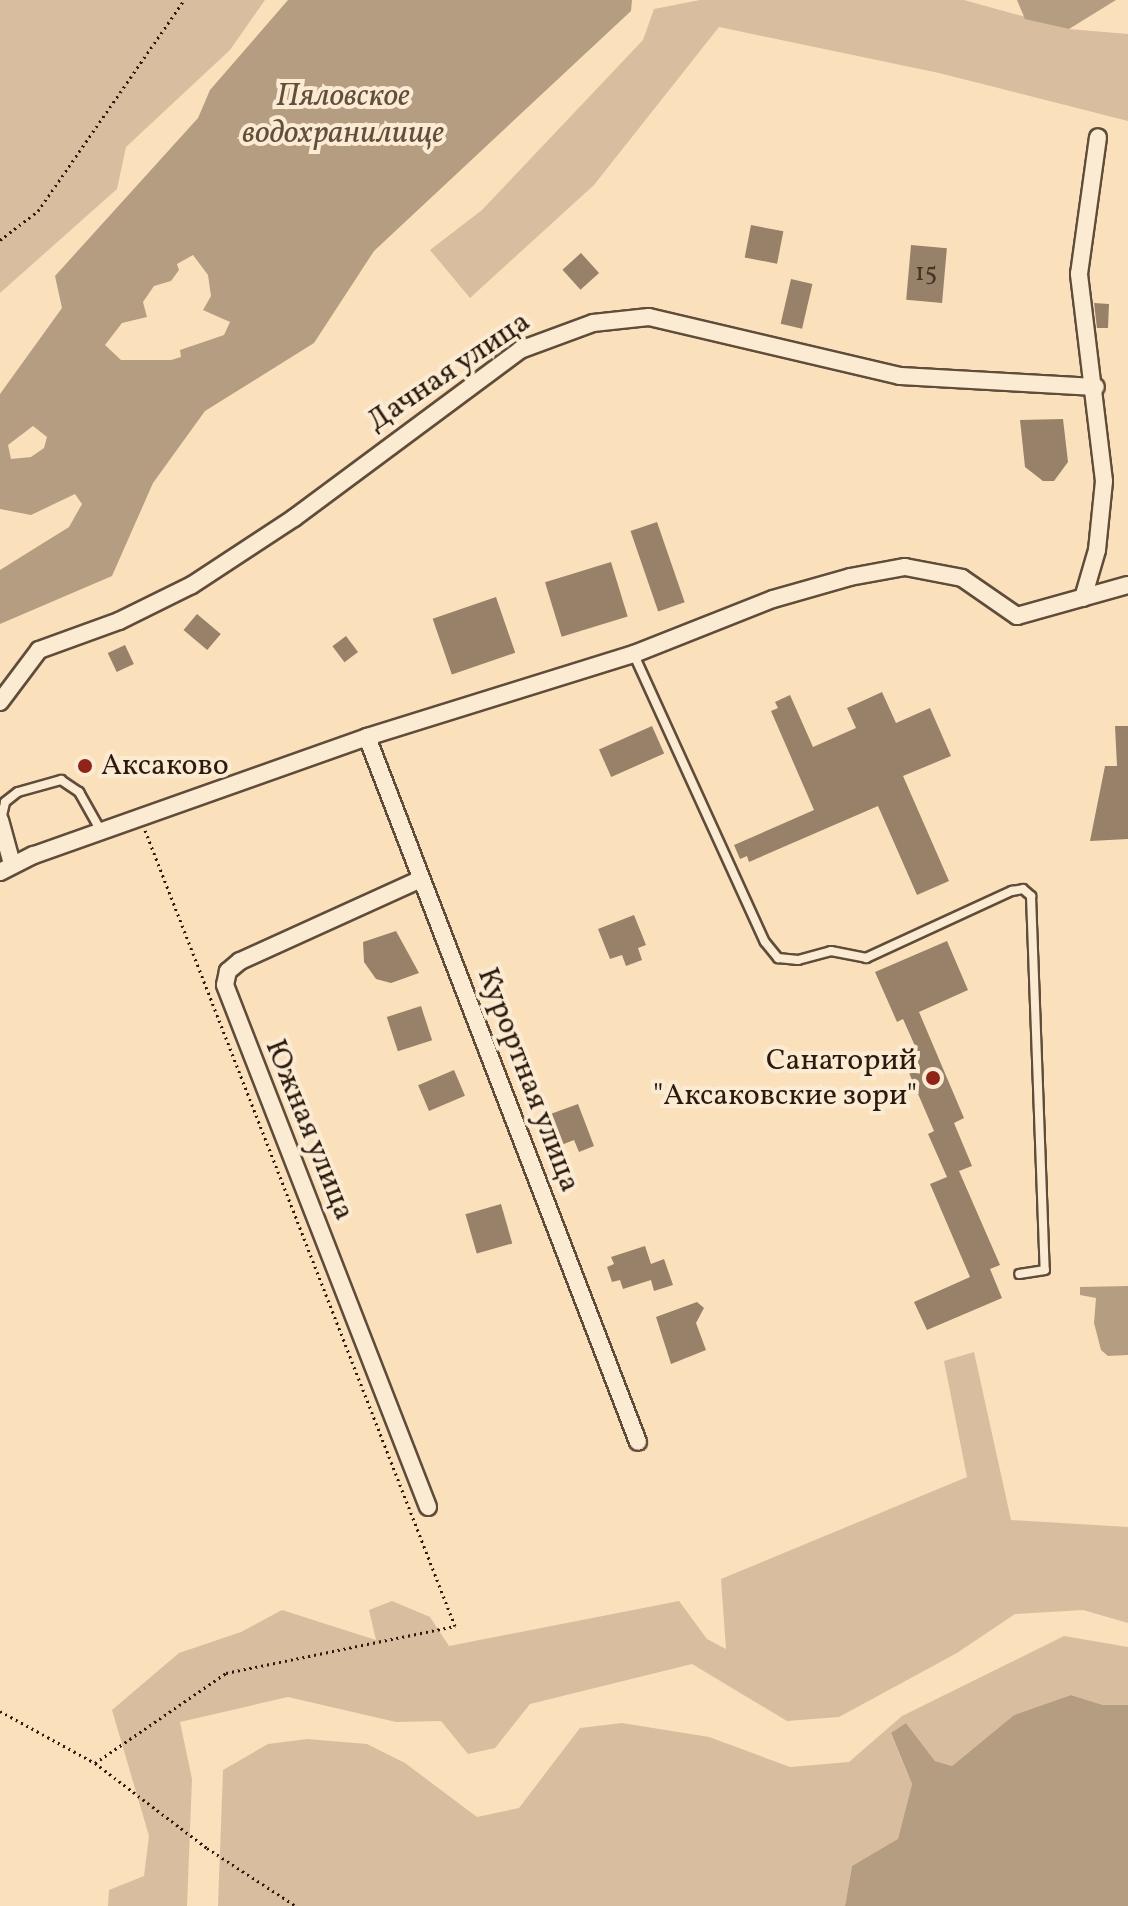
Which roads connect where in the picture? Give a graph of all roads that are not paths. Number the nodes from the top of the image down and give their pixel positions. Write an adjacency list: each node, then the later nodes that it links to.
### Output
1 (1098, 137): 2 (street)
2 (1096, 387): 4 (street); 6 (street, Дачная улица)
3 (1128, 585): 4 (street)
4 (1083, 598): 5 (street)
5 (634, 654): 7 (street); 12 (lane)
6 (0, 702)
7 (367, 737): 9 (street); 11 (street, Курортная улица)
8 (0, 821): 9 (lane); 10 (street)
9 (101, 831): 10 (street)
10 (6, 868)
11 (421, 879): 13 (street, Курортная улица); 14 (street, Южная улица)
12 (1019, 1274)
13 (638, 1442)
14 (428, 1507)

